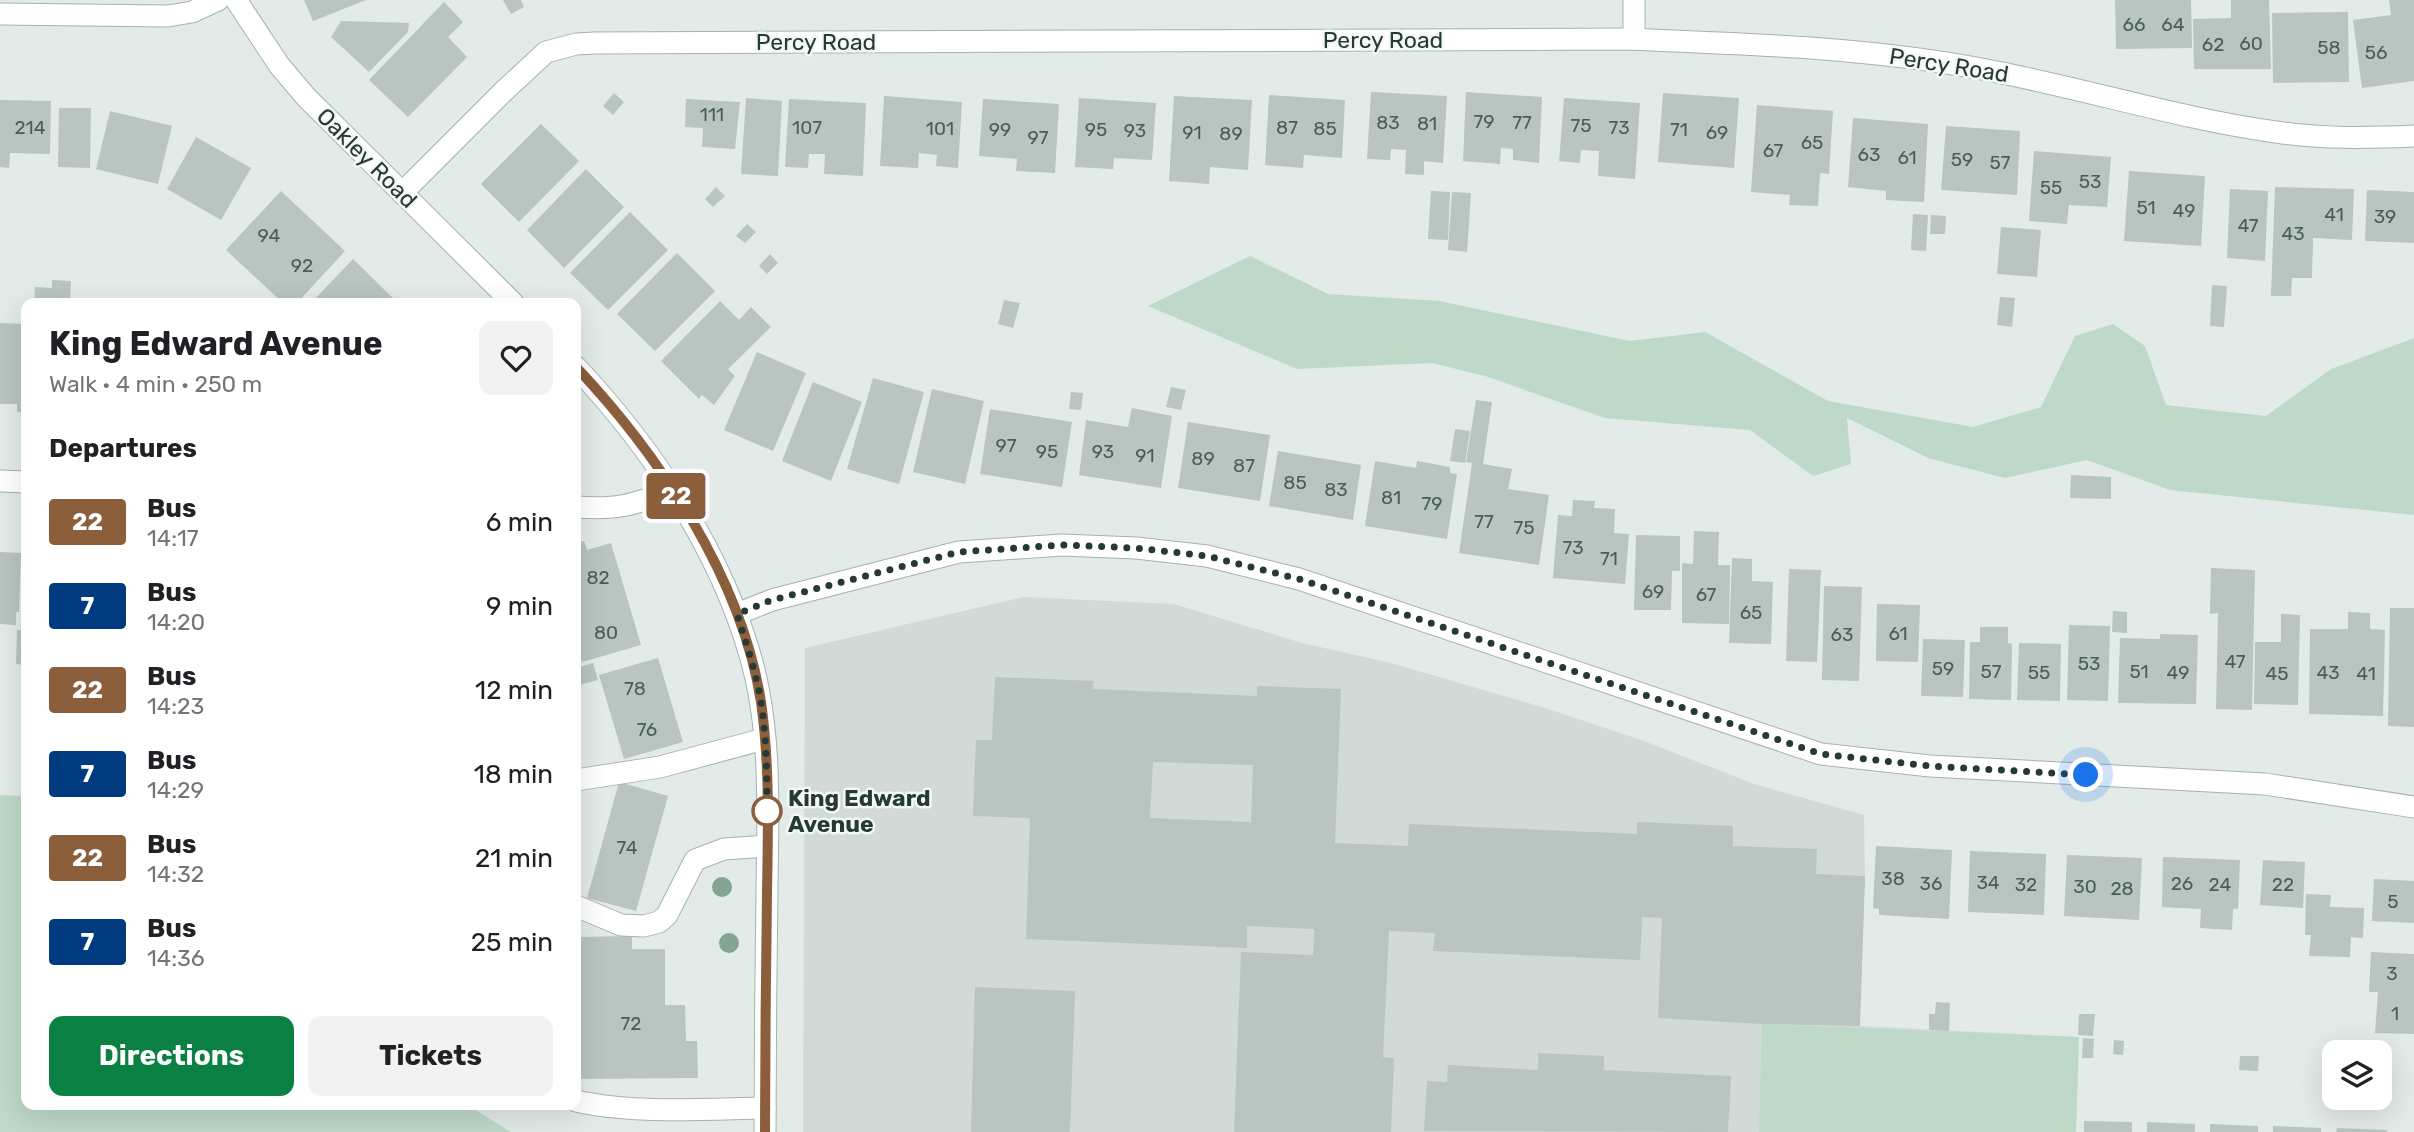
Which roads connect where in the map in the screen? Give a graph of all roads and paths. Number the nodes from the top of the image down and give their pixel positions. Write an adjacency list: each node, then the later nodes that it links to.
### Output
1 (218, 0): 4 (street)
2 (236, 0): 7 (street, Oakley Road)
3 (1634, 0): 5 (street)
4 (0, 14)
5 (1634, 39): 6 (street, Percy Road); 7 (street, Percy Road)
6 (2414, 136)
7 (402, 193): 8 (street, Oakley Road)
8 (508, 298)
9 (581, 373): 12 (street)
10 (0, 481): 11 (street)
11 (21, 482)
12 (672, 490): 13 (street); 14 (street)
13 (581, 507)
14 (737, 614): 15 (street); 17 (street)
15 (764, 739): 16 (street); 18 (street)
16 (581, 779)
17 (2414, 807)
18 (767, 846): 19 (street); 21 (street)
19 (581, 908)
20 (581, 1102): 21 (street)
21 (765, 1108): 22 (street)
22 (765, 1132)

